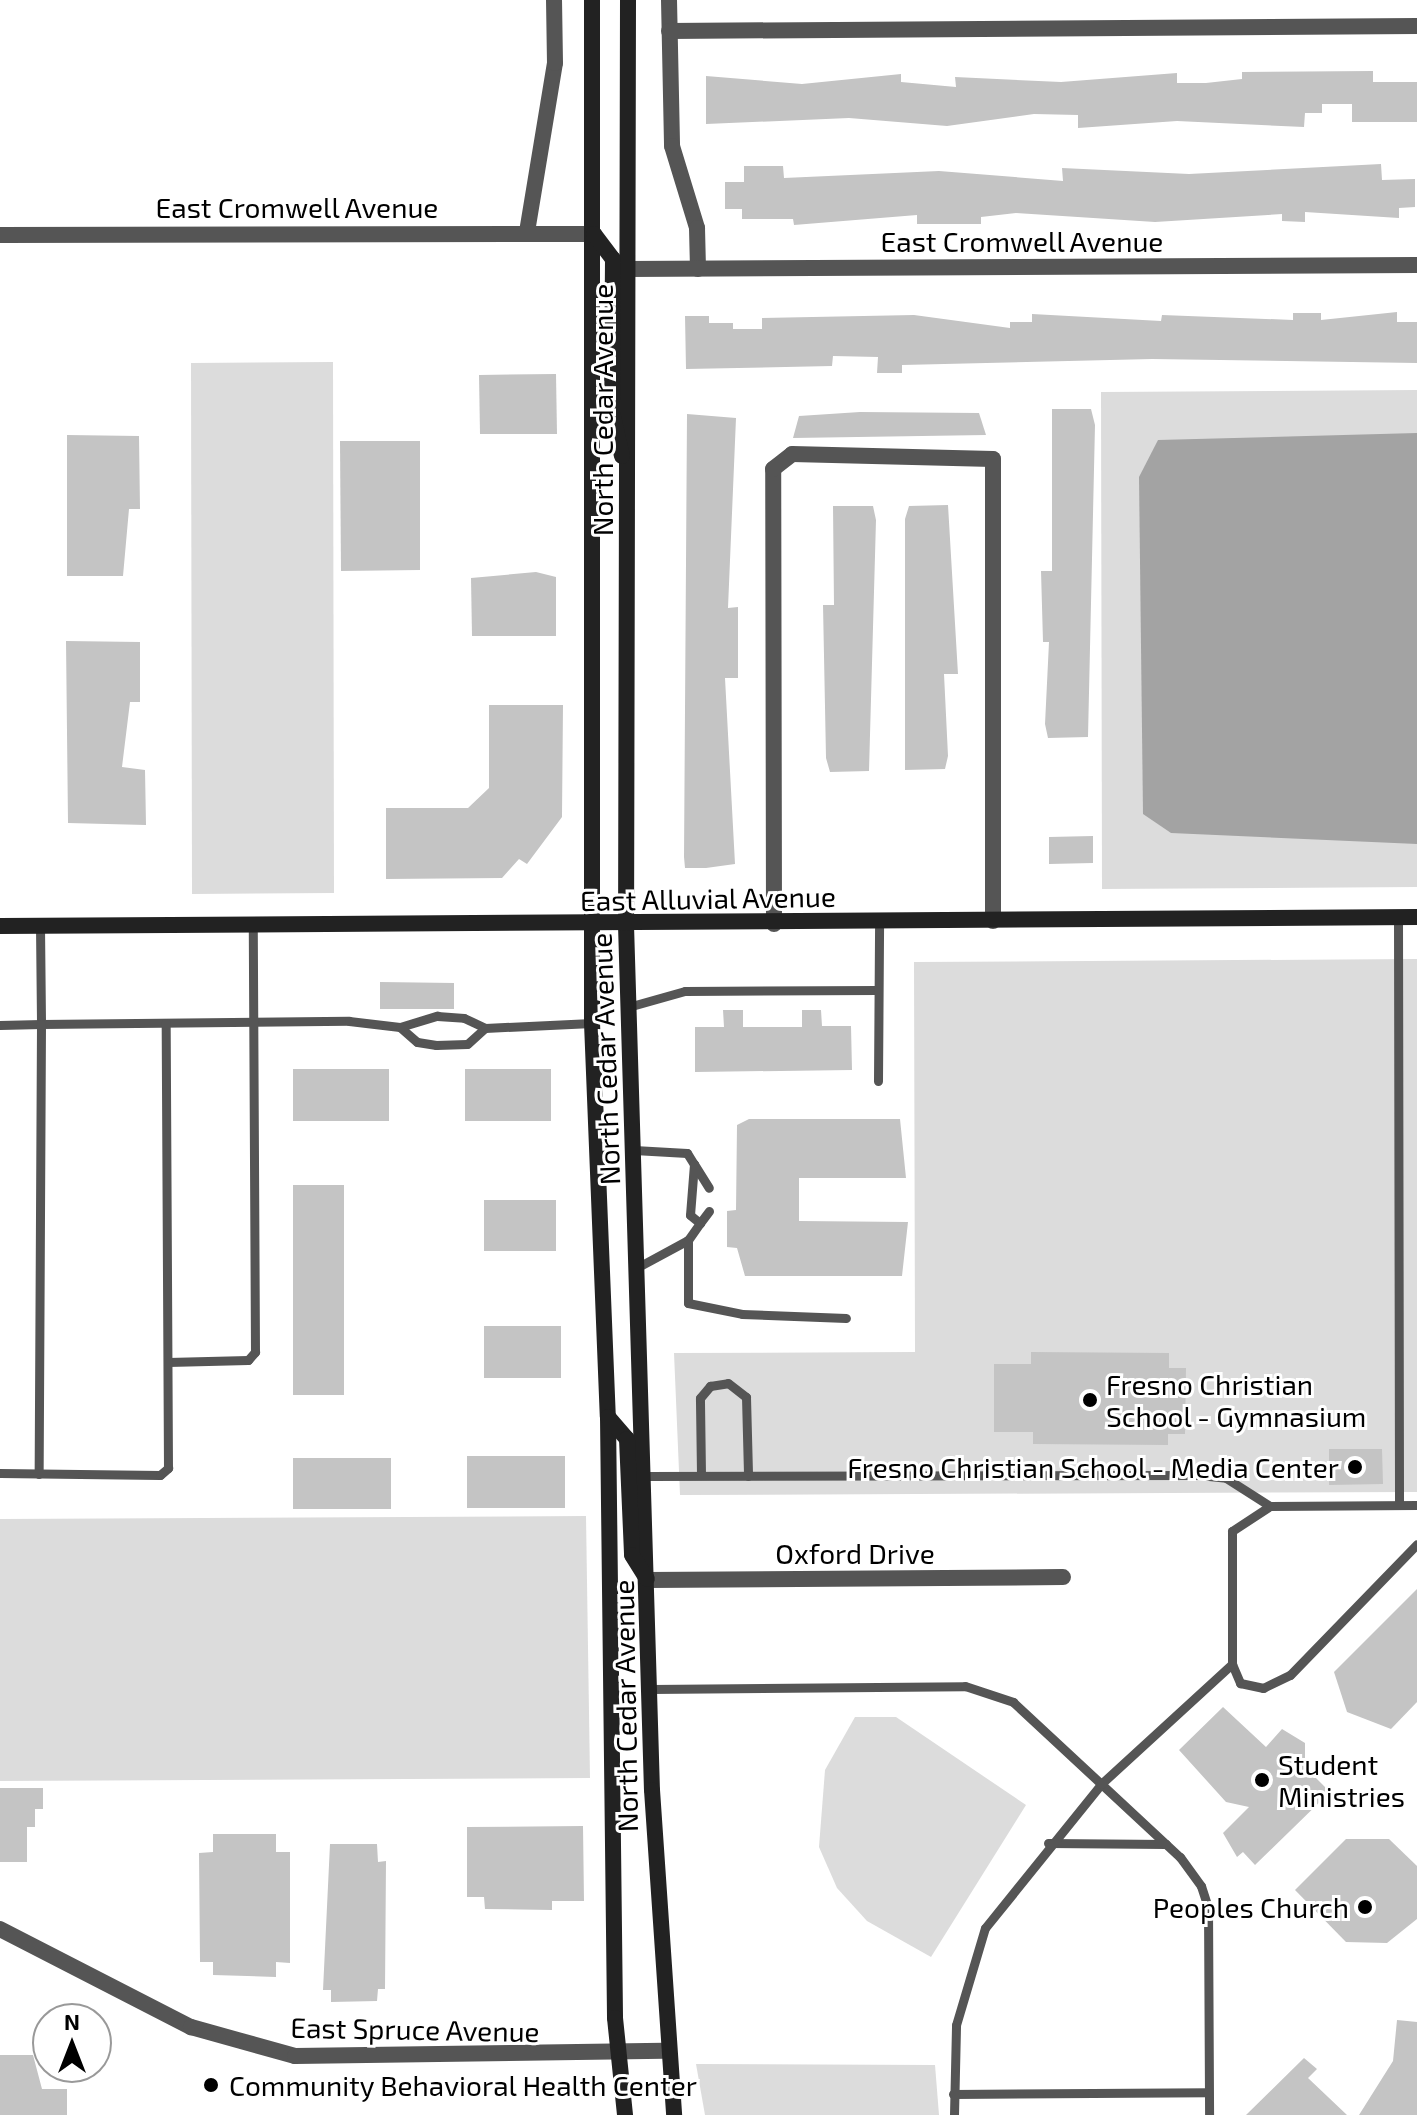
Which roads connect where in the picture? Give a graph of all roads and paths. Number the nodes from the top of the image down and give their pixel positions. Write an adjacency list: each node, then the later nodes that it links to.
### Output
1 (554, 0): 7 (street)
2 (592, 0): 8 (main road, North Cedar Avenue)
3 (628, 0): 11 (main road, North Cedar Avenue)
4 (669, 0): 6 (street)
5 (1417, 26): 6 (street)
6 (669, 31): 12 (street)
7 (527, 232): 8 (street, East Cromwell Avenue); 9 (street, East Cromwell Avenue)
8 (594, 234): 13 (main road); 23 (main road, North Cedar Avenue)
9 (0, 235)
10 (1417, 265): 12 (street, East Cromwell Avenue)
11 (628, 269): 12 (street, East Cromwell Avenue); 13 (main road, North Cedar Avenue)
12 (698, 269)
13 (629, 489): 19 (main road, North Cedar Avenue)
14 (1417, 917): 15 (main road, East Alluvial Avenue)
15 (1398, 918): 16 (main road, East Alluvial Avenue); 49 (lane)
16 (993, 921): 17 (main road, East Alluvial Avenue); 18 (street)
17 (879, 923): 18 (main road, East Alluvial Avenue); 24 (lane)
18 (774, 924): 19 (main road, East Alluvial Avenue)
19 (626, 925): 23 (main road, East Alluvial Avenue); 25 (main road, North Cedar Avenue)
20 (0, 926): 21 (main road, East Alluvial Avenue)
21 (40, 926): 22 (main road, East Alluvial Avenue); 29 (lane)
22 (253, 926): 23 (main road, East Alluvial Avenue); 26 (lane)
23 (592, 926): 28 (main road, North Cedar Avenue)
24 (878, 990): 25 (lane); 33 (lane)
25 (628, 1007): 34 (main road, North Cedar Avenue)
26 (255, 1022): 27 (lane); 31 (lane); 42 (lane)
27 (166, 1023): 29 (lane); 42 (lane)
28 (592, 1023): 32 (lane); 43 (main road, North Cedar Avenue)
29 (41, 1024): 30 (lane); 45 (lane)
30 (0, 1025)
31 (400, 1027): 32 (lane); 32 (lane)
32 (485, 1028)
33 (878, 1081)
34 (634, 1150): 35 (lane); 40 (main road, North Cedar Avenue)
35 (694, 1164): 36 (lane); 38 (lane)
36 (709, 1188)
37 (709, 1211): 38 (lane)
38 (700, 1223): 39 (lane)
39 (688, 1240): 40 (lane); 41 (lane)
40 (638, 1267): 47 (main road, North Cedar Avenue)
41 (846, 1318)
42 (168, 1362): 45 (lane)
43 (608, 1417): 54 (main road); 62 (main road, North Cedar Avenue)
44 (0, 1473): 45 (lane)
45 (39, 1474)
46 (701, 1474): 47 (lane); 48 (lane); 48 (lane)
47 (646, 1476): 54 (main road, North Cedar Avenue)
48 (748, 1476): 51 (lane)
49 (1399, 1505): 50 (lane); 51 (lane)
50 (1417, 1505)
51 (1270, 1506): 55 (lane)
52 (1417, 1544): 55 (lane)
53 (1063, 1577): 54 (street, Oxford Drive)
54 (648, 1580): 56 (main road, North Cedar Avenue)
55 (1232, 1664): 57 (lane)
56 (651, 1689): 57 (lane); 61 (main road, North Cedar Avenue)
57 (1101, 1784): 58 (lane); 59 (lane)
58 (1048, 1843): 59 (lane); 64 (lane)
59 (1166, 1844): 63 (lane)
60 (0, 1929): 62 (street, East Spruce Avenue)
61 (664, 2051): 62 (street, East Spruce Avenue); 66 (main road, North Cedar Avenue)
62 (618, 2055): 65 (main road, North Cedar Avenue)
63 (1208, 2092): 64 (lane); 68 (lane)
64 (953, 2094): 67 (lane)
65 (625, 2115)
66 (674, 2115)
67 (954, 2115)
68 (1209, 2115)

